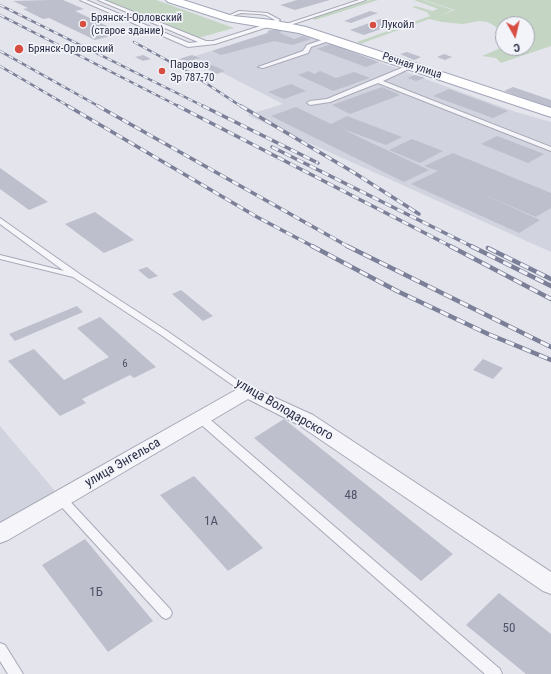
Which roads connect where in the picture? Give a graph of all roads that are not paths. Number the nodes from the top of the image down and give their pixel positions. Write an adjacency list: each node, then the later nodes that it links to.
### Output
1 (82, 0): 10 (lane)
2 (100, 0): 10 (lane)
3 (172, 0): 7 (main road, Речная улица)
4 (184, 0): 6 (main road, Речная улица)
5 (364, 0): 8 (lane)
6 (232, 15): 7 (main road, Речная улица); 8 (lane)
7 (249, 21): 8 (main road, Речная улица); 10 (lane)
8 (277, 25): 9 (main road, Речная улица); 10 (lane)
9 (330, 39): 11 (main road, Речная улица); 12 (lane)
10 (203, 43)
11 (411, 66): 13 (lane); 15 (main road, Речная улица)
12 (261, 67)
13 (378, 81): 14 (lane); 16 (lane)
14 (310, 103)
15 (551, 113)
16 (551, 149)
17 (0, 220): 19 (lane, улица Володарского)
18 (0, 257): 19 (lane)
19 (78, 277): 20 (lane, улица Володарского)
20 (247, 391): 21 (street, улица Энгельса); 24 (street, улица Володарского)
21 (201, 418): 22 (street, улица Энгельса); 28 (lane)
22 (61, 499): 23 (street, улица Энгельса); 25 (lane)
23 (0, 534)
24 (551, 584)
25 (166, 613)
26 (0, 648): 27 (lane)
27 (16, 674)
28 (495, 674)

